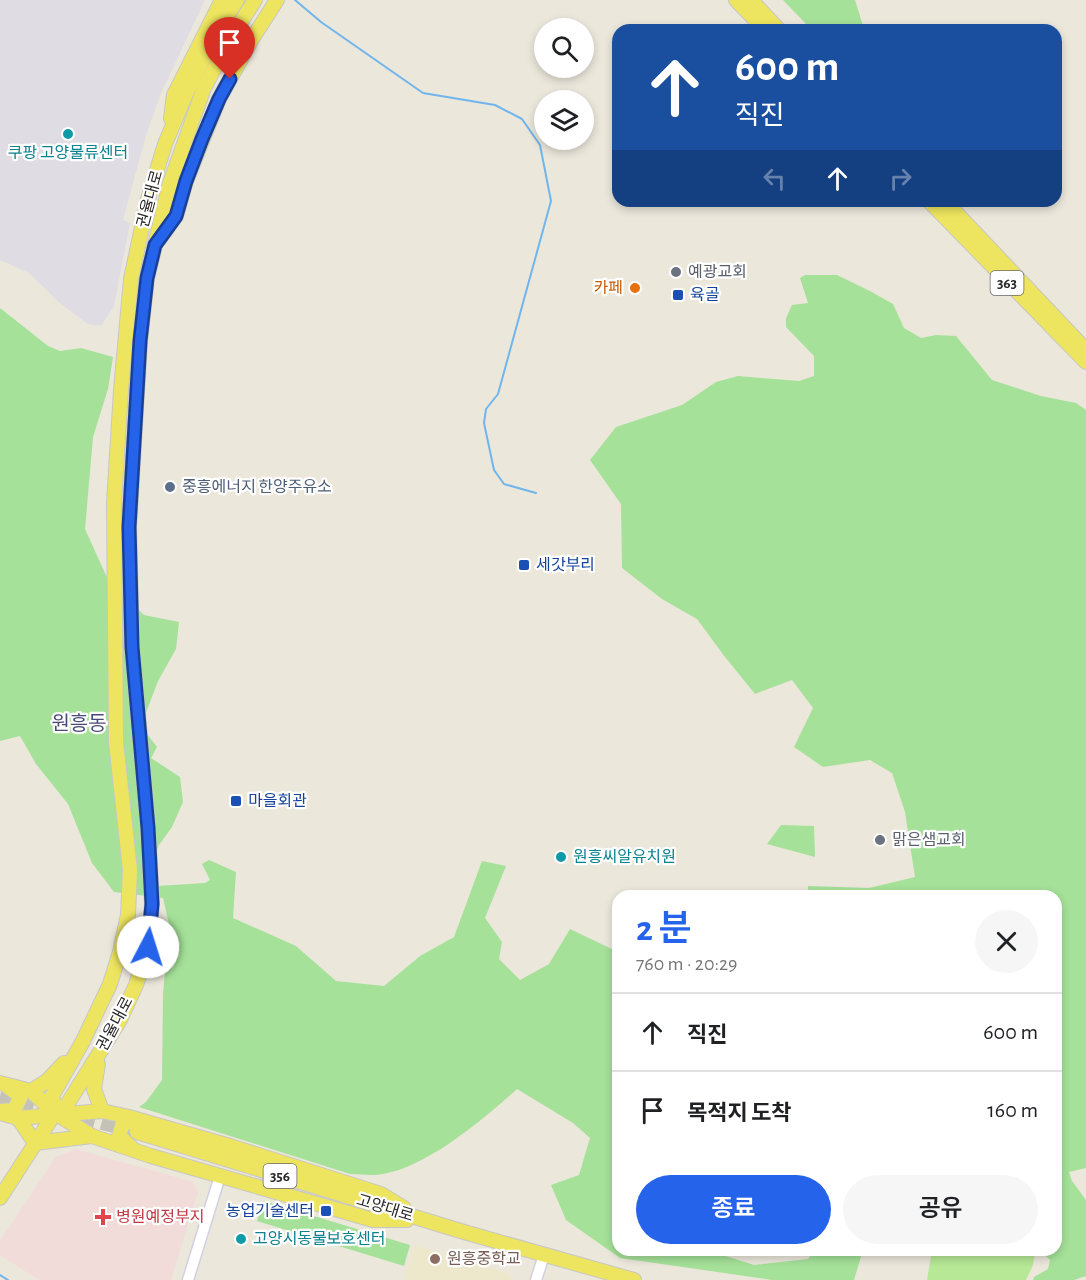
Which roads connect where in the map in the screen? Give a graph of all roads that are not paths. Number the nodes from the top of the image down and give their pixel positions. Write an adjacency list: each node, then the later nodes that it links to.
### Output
1 (222, 0): 9 (main road)
2 (237, 0): 9 (main road, 권율대로)
3 (255, 0): 12 (main road, 권율대로)
4 (736, 0): 7 (main road)
5 (751, 0): 8 (main road)
6 (277, 1): 12 (main road)
7 (759, 24)
8 (773, 24)
9 (170, 132): 15 (main road, 권율대로)
10 (935, 207): 14 (main road, 363)
11 (951, 207): 13 (main road, 363)
12 (155, 245): 16 (main road, 권율대로)
13 (1086, 350)
14 (1086, 362)
15 (83, 1041): 18 (main road); 21 (main road, 권율대로)
16 (102, 1049): 19 (main road); 21 (main road, 권율대로)
17 (1, 1083): 18 (main road); 20 (main road)
18 (32, 1091): 21 (main road)
19 (102, 1111): 21 (main road, 고양대로); 23 (main road, 고양대로)
20 (0, 1112): 22 (main road)
21 (55, 1113): 22 (main road, 고양대로); 24 (main road); 25 (main road, 권율대로)
22 (18, 1118): 25 (main road)
23 (140, 1127): 26 (main road); 29 (main road, 고양대로 / 356)
24 (92, 1136): 25 (main road); 26 (main road)
25 (35, 1143): 28 (main road, 권율대로)
26 (135, 1150): 27 (main road)
27 (220, 1176): 29 (main road); 31 (street)
28 (0, 1198)
29 (424, 1220): 30 (main road, 고양대로 / 356)
30 (544, 1255): 32 (street); 33 (main road, 고양대로 / 356)
31 (188, 1280)
32 (536, 1280)
33 (634, 1280)

